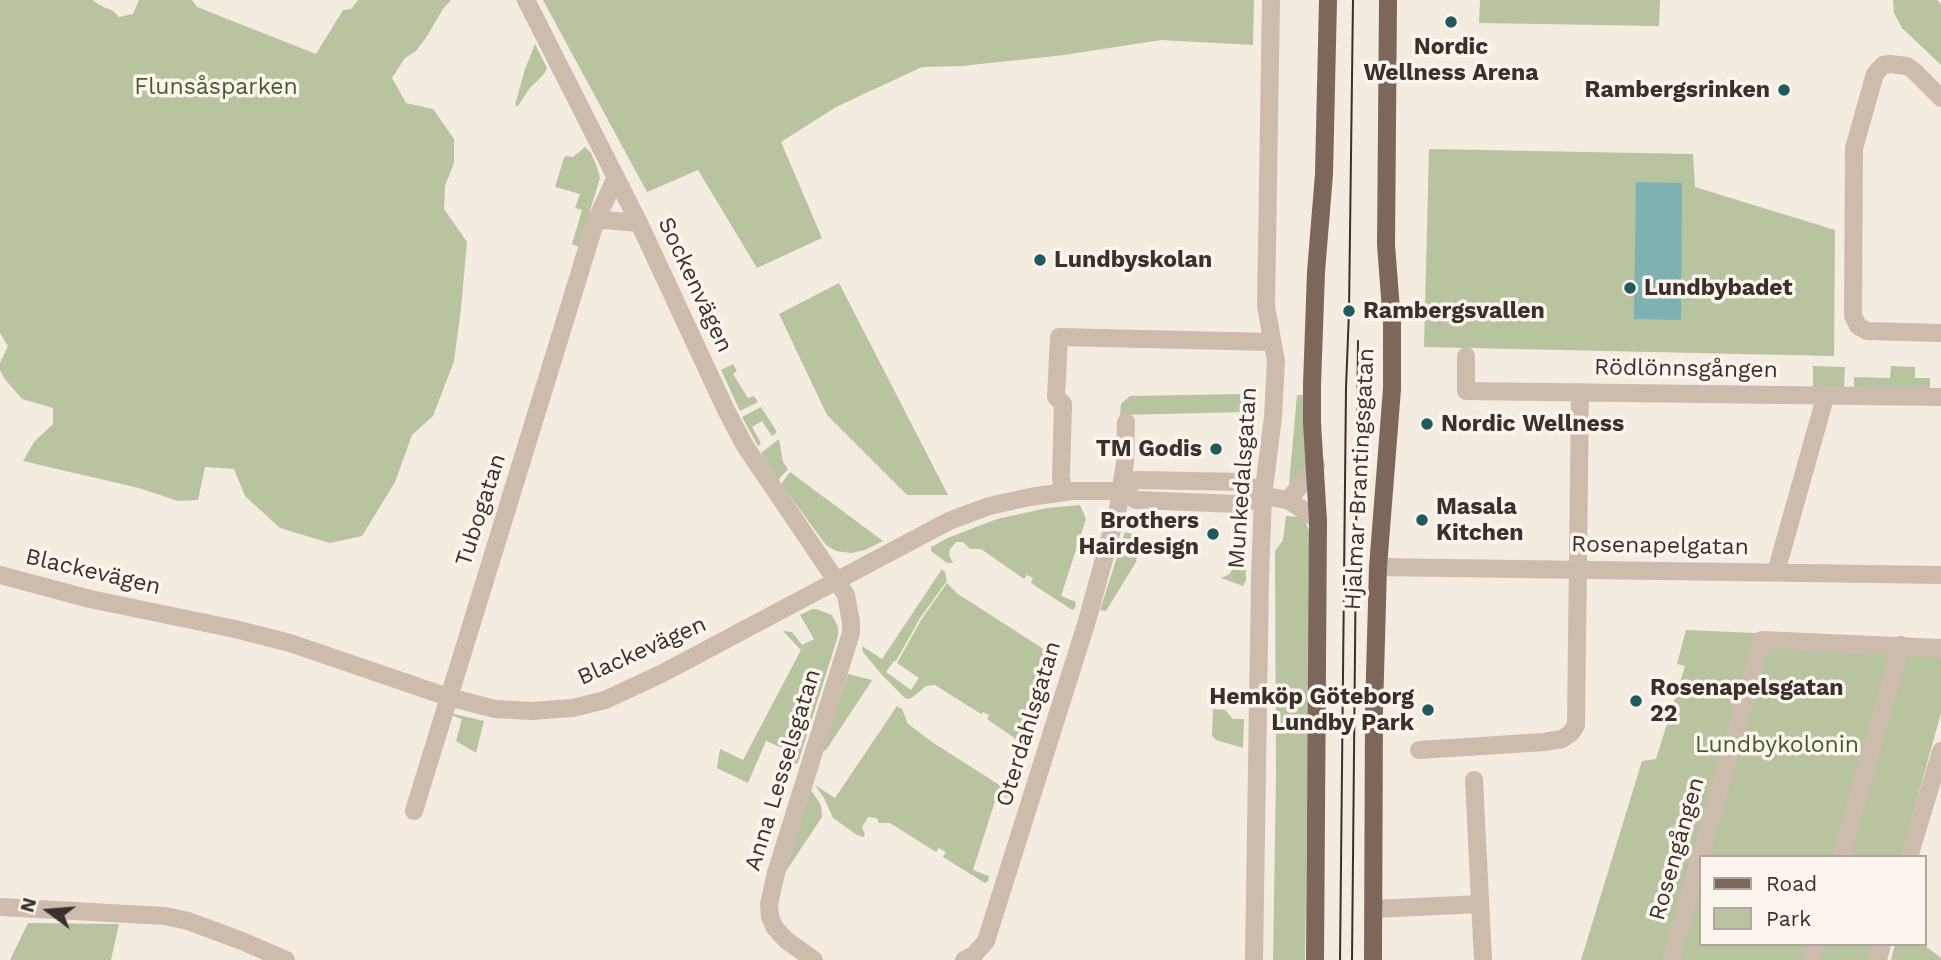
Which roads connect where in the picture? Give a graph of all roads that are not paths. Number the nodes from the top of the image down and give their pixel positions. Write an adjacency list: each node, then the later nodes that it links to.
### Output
1 (526, 0): 6 (street, Sockenvägen)
2 (1271, 0): 10 (street, Munkedalsgatan)
3 (1328, 0): 16 (main road, Hjalmar Brantingsgatan)
4 (1388, 0): 22 (main road, Hjalmar Brantingsgatan)
5 (1941, 98): 9 (street)
6 (615, 177): 7 (street, Tubogatan); 8 (street, Sockenvägen)
7 (595, 223): 8 (street); 30 (street, Tubogatan)
8 (639, 223): 27 (street, Sockenvägen)
9 (1941, 332)
10 (1272, 342): 18 (street); 19 (street, Munkedalsgatan)
11 (1466, 356): 12 (street, Rödlönnsgången)
12 (1580, 392): 13 (street, Rödlönnsgången); 23 (street)
13 (1822, 395): 14 (street, Rödlönnsgången); 24 (street)
14 (1941, 397)
15 (1126, 422): 17 (street, Oterdahlsgatan)
16 (1315, 465): 20 (street); 21 (main road, Hjalmar Brantingsgatan)
17 (1120, 491): 18 (street, Blackevägen); 19 (street, Blackevägen); 44 (street, Oterdahlsgatan)
18 (1063, 492): 27 (street, Blackevägen)
19 (1263, 496): 20 (street, Blackevägen); 47 (street, Munkedalsgatan)
20 (1288, 500): 21 (street)
21 (1318, 521): 48 (main road, Hjalmar Brantingsgatan)
22 (1378, 567): 23 (street, Rosenapelgatan); 43 (main road, Hjalmar Brantingsgatan)
23 (1579, 569): 24 (street, Rosenapelgatan); 31 (street)
24 (1776, 572): 26 (street, Rosenapelgatan)
25 (0, 575): 30 (street, Blackevägen)
26 (1941, 575)
27 (837, 580): 30 (street, Blackevägen); 36 (street, Anna Lesselsgatan)
28 (1901, 645): 29 (street, Rosengången); 37 (street, Rosengången); 38 (street)
29 (1941, 648)
30 (448, 697): 34 (street, Tubogatan)
31 (1419, 750)
32 (1940, 761): 39 (street)
33 (1475, 780): 41 (street)
34 (414, 811)
35 (774, 818): 36 (street)
36 (791, 827): 46 (street, Anna Lesselsgatan)
37 (1701, 855)
38 (1842, 855)
39 (1910, 855)
40 (1700, 858): 51 (street, Rosengången)
41 (1480, 904): 43 (street); 50 (street)
42 (0, 907): 45 (street)
43 (1374, 909): 49 (main road, Hjalmar Brantingsgatan)
44 (972, 959)
45 (286, 960)
46 (814, 960)
47 (1255, 960)
48 (1315, 960)
49 (1373, 960)
50 (1483, 960)
51 (1671, 960)

